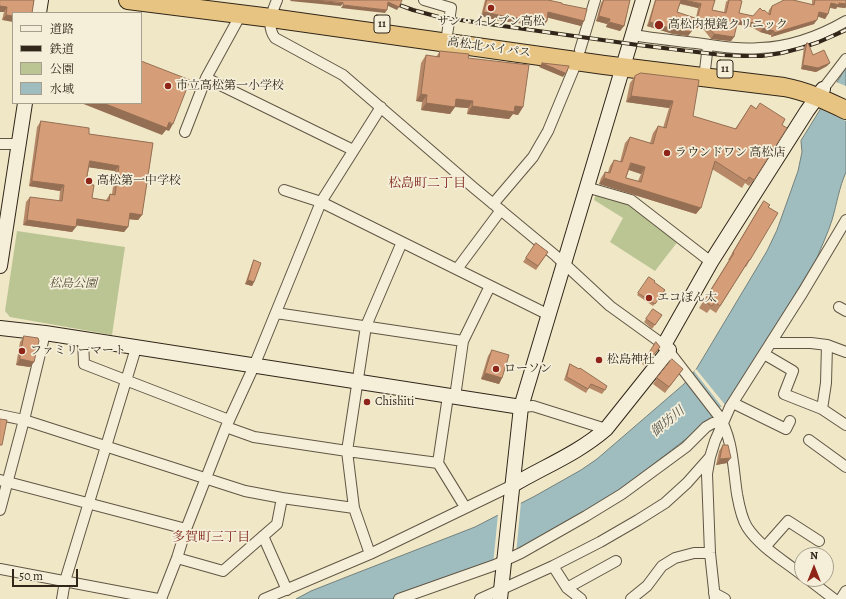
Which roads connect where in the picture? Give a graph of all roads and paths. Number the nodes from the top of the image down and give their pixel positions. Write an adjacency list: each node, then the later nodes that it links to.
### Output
1 (41, 0): 8 (street)
2 (128, 0): 9 (highway, 高松北バイパス / 11)
3 (210, 0): 7 (highway, 高松北バイパス / 11)
4 (424, 0): 12 (street)
5 (595, 0): 14 (street)
6 (643, 0): 11 (street)
7 (274, 9): 9 (highway, 高松北バイパス / 11); 12 (highway, 高松北バイパス / 11); 22 (street)
8 (40, 12)
9 (241, 14): 18 (street)
10 (846, 21): 13 (street)
11 (632, 35): 13 (street); 16 (street)
12 (447, 37): 14 (highway, 高松北バイパス / 11)
13 (708, 45): 17 (street)
14 (579, 55): 16 (highway, 高松北バイパス / 11); 31 (street)
15 (846, 59): 19 (street)
16 (625, 62): 17 (highway, 高松北バイパス / 11); 28 (street)
17 (705, 72): 19 (highway, 高松北バイパス / 11)
18 (206, 78): 24 (street); 27 (street)
19 (823, 94): 20 (highway, 高松北バイパス / 11); 23 (highway, 高松北バイパス / 11); 34 (street)
20 (846, 99)
21 (25, 104): 26 (street)
22 (381, 107): 27 (street); 31 (street)
23 (846, 110)
24 (185, 132)
25 (0, 144): 26 (street)
26 (19, 144): 36 (street)
27 (353, 150): 30 (street)
28 (586, 187): 34 (street); 35 (street)
29 (284, 190): 30 (street)
30 (321, 202): 33 (street); 39 (street)
31 (497, 207): 35 (street); 37 (street)
32 (844, 226): 46 (street)
33 (402, 242): 37 (street); 41 (street)
34 (711, 262): 48 (street)
35 (564, 263): 40 (street); 48 (street)
36 (0, 266)
37 (457, 269): 38 (street)
38 (490, 286): 40 (street); 45 (street)
39 (276, 313): 41 (street); 52 (street)
40 (549, 315): 57 (street)
41 (366, 326): 45 (street); 54 (street)
42 (0, 328): 43 (street)
43 (45, 334): 44 (street); 61 (street)
44 (83, 340): 49 (street); 53 (street)
45 (463, 341): 55 (street)
46 (771, 343): 47 (street); 51 (street)
47 (827, 345): 50 (street); 58 (street)
48 (666, 347): 60 (street); 65 (street)
49 (136, 348): 52 (street); 53 (street)
50 (846, 352)
51 (764, 354): 56 (street); 58 (street)
52 (254, 366): 54 (street); 63 (street)
53 (126, 380): 63 (street); 67 (street)
54 (357, 382): 55 (street); 68 (street)
55 (452, 396): 57 (street); 70 (street)
56 (733, 403): 60 (street); 62 (street)
57 (520, 407): 65 (street); 74 (street)
58 (822, 408): 64 (street)
59 (0, 415): 61 (street)
60 (720, 418): 69 (street); 83 (street); 87 (street)
61 (24, 420): 67 (street); 73 (street)
62 (790, 421)
63 (228, 423): 68 (street); 72 (street)
64 (846, 425)
65 (606, 429): 74 (street)
66 (809, 440): 71 (street)
67 (106, 446): 72 (street); 76 (street)
68 (347, 451): 70 (street); 78 (street)
69 (710, 457): 84 (street); 89 (street)
70 (438, 463): 77 (street)
71 (846, 468)
72 (206, 478): 75 (street); 80 (street)
73 (4, 481): 76 (street); 79 (street)
74 (513, 485): 77 (street); 87 (street)
75 (282, 498): 78 (street); 81 (street)
76 (88, 503): 80 (street); 92 (street)
77 (465, 507): 85 (street)
78 (354, 508): 85 (street)
79 (0, 510)
80 (186, 528): 86 (street)
81 (263, 536): 86 (street); 95 (street)
82 (818, 541): 83 (street)
83 (765, 547): 91 (street)
84 (710, 553): 98 (street); 105 (street)
85 (370, 554): 95 (street)
86 (177, 558): 100 (street)
87 (505, 560): 97 (street); 102 (street)
88 (616, 561): 94 (street)
89 (553, 566): 94 (street); 97 (street)
90 (0, 569): 92 (street)
91 (794, 569)
92 (65, 581): 99 (street); 100 (street)
93 (818, 587): 107 (street)
94 (567, 588): 104 (street)
95 (287, 590): 101 (street)
96 (846, 591): 108 (street)
97 (501, 594): 103 (street)
98 (714, 596): 106 (street)
99 (62, 599)
100 (159, 599)
101 (264, 599)
102 (399, 599)
103 (480, 599)
104 (581, 599)
105 (631, 599)
106 (725, 599)
107 (834, 599)
108 (841, 599)

